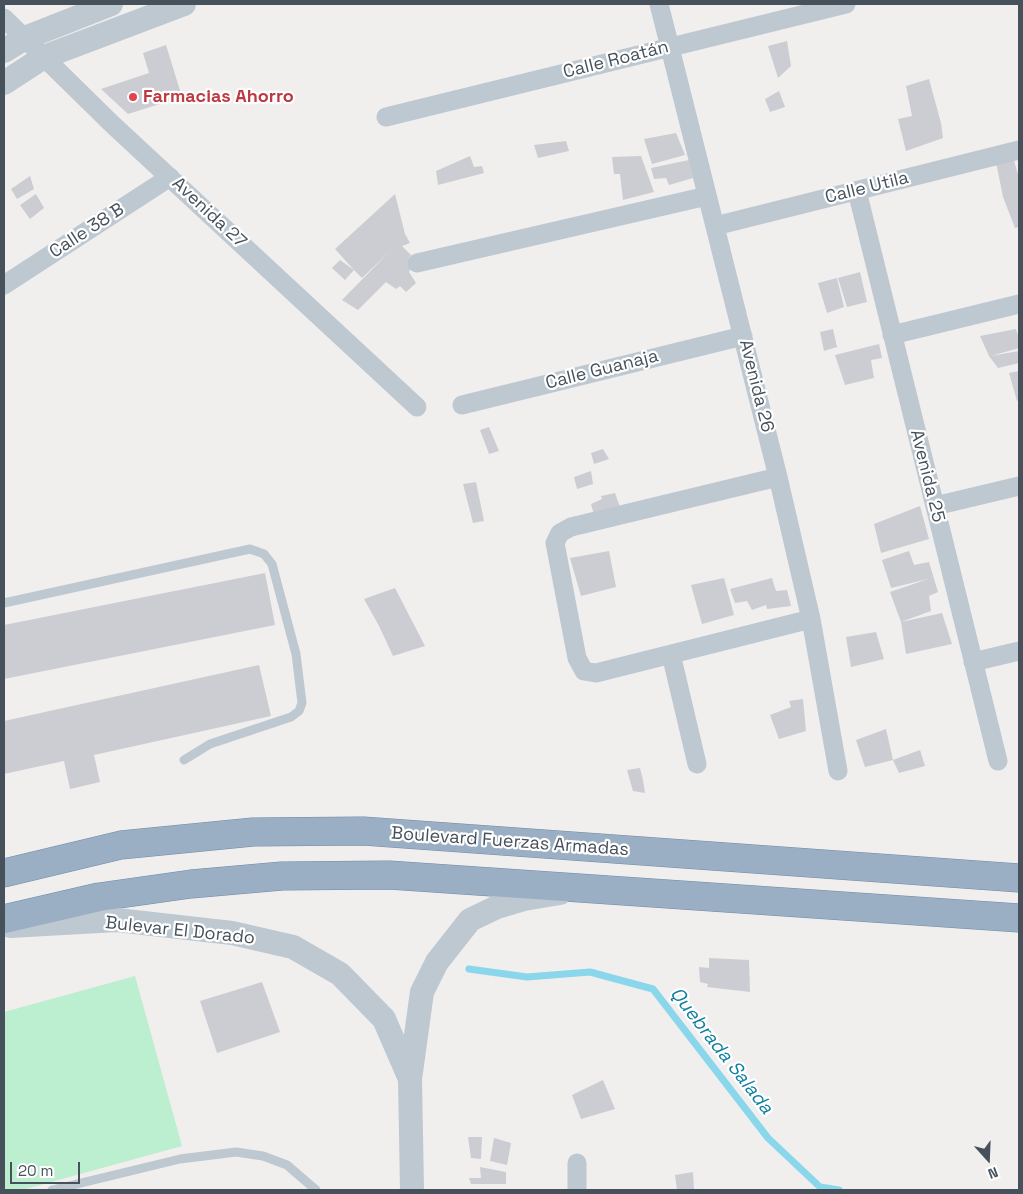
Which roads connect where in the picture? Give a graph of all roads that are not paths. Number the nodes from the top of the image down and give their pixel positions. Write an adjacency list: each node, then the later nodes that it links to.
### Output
1 (111, 4): 6 (street)
2 (184, 4): 9 (street)
3 (659, 4): 7 (street, Avenida 26)
4 (846, 4): 7 (street, Calle Roatán)
5 (4, 18): 6 (street, Avenida 27)
6 (25, 38): 8 (street); 9 (street, Avenida 27)
7 (669, 47): 11 (street, Calle Roatán); 15 (street, Avenida 26)
8 (4, 51)
9 (44, 57): 10 (street); 13 (street, Avenida 27)
10 (4, 83)
11 (386, 117)
12 (1019, 150): 14 (street, Calle Utila)
13 (170, 177): 18 (street, Calle 38 B); 23 (street, Avenida 27)
14 (857, 191): 16 (street, Calle Utila); 20 (street, Avenida 25)
15 (707, 196): 16 (street, Avenida 26); 17 (street)
16 (715, 226): 21 (street, Avenida 26)
17 (417, 263)
18 (4, 285)
19 (1019, 304): 20 (street)
20 (892, 334): 26 (street, Avenida 25)
21 (743, 336): 22 (street, Calle Guanaja); 24 (street, Avenida 26)
22 (462, 405)
23 (417, 406)
24 (778, 477): 28 (street, Avenida 26); 30 (street)
25 (1019, 486): 26 (street)
26 (935, 506): 31 (street, Avenida 25)
27 (4, 603): 32 (lane)
28 (811, 619): 30 (street); 35 (street, Avenida 26)
29 (1019, 651): 31 (street)
30 (671, 654): 34 (street)
31 (973, 662): 33 (street, Avenida 25)
32 (184, 760)
33 (998, 761)
34 (696, 764)
35 (838, 771)
36 (4, 873): 37 (highway, Boulevard Fuerzas Armadas)
37 (1019, 878)
38 (589, 888): 39 (highway); 40 (highway); 42 (street, Bulevar El Dorado)
39 (1019, 918)
40 (4, 919)
41 (4, 926): 42 (street, Bulevar El Dorado)
42 (410, 1079): 46 (street, Bulevar El Dorado)
43 (577, 1163): 47 (street)
44 (52, 1190): 45 (lane)
45 (316, 1190)
46 (412, 1190)
47 (576, 1190)

